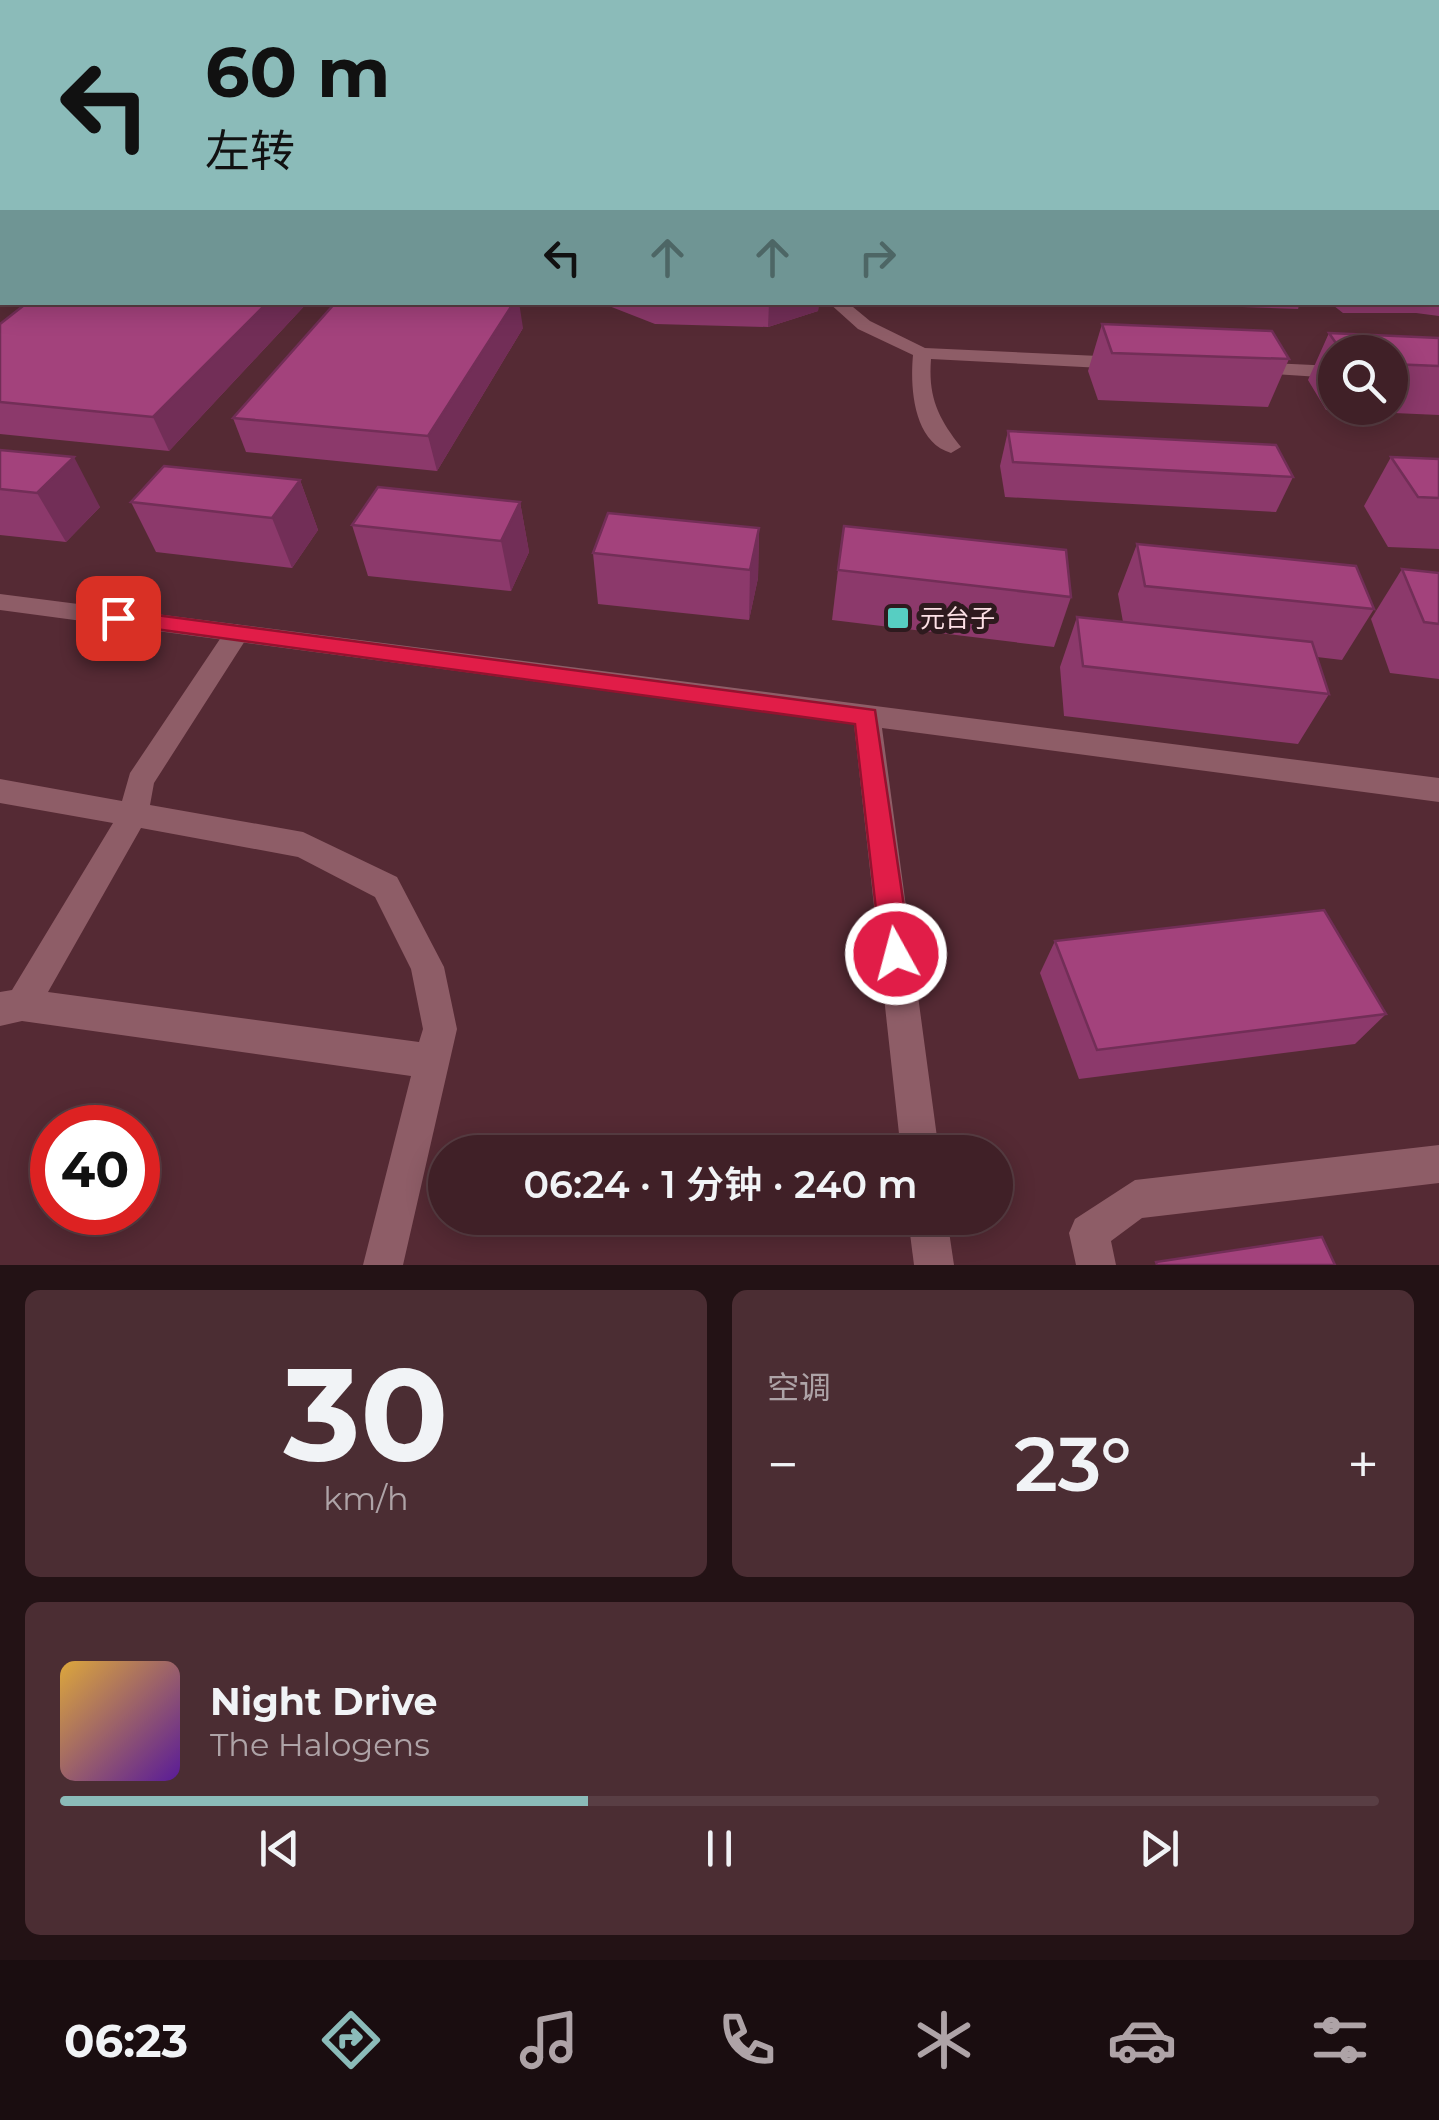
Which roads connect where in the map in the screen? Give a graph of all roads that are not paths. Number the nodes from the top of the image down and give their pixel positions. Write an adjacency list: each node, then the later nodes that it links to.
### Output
1 (840, 305): 2 (street)
2 (922, 353): 3 (street); 6 (street)
3 (1145, 364)
4 (1240, 368): 5 (street)
5 (1318, 371)
6 (951, 447)
7 (0, 602): 8 (street)
8 (237, 633): 9 (street); 12 (street)
9 (867, 716): 11 (street); 15 (street)
10 (0, 790): 12 (street)
11 (1439, 790)
12 (134, 814): 13 (street); 14 (street)
13 (11, 1007): 14 (street)
14 (432, 1061): 18 (street)
15 (918, 1135)
16 (1439, 1164): 20 (street)
17 (930, 1235): 19 (street)
18 (383, 1265)
19 (934, 1265)
20 (1096, 1265)

